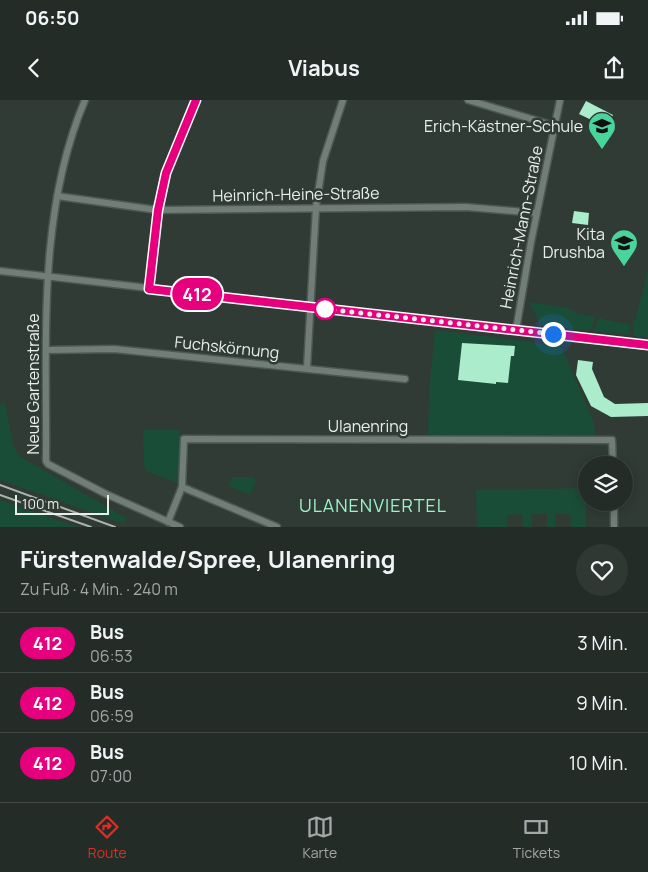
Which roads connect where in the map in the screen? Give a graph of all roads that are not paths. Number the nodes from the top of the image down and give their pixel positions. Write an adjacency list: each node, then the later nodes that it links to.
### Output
1 (85, 100): 7 (street, Neue Gartenstraße)
2 (196, 100): 9 (street)
3 (343, 100): 8 (street)
4 (468, 100): 6 (street)
5 (560, 100): 6 (street, Heinrich-Mann-Straße)
6 (555, 126): 10 (street, Heinrich-Mann-Straße)
7 (57, 196): 9 (street, Heinrich-Heine-Straße); 12 (street, Neue Gartenstraße)
8 (316, 207): 9 (street, Heinrich-Heine-Straße); 10 (street, Heinrich-Heine-Straße); 14 (street)
9 (158, 210): 13 (street)
10 (537, 213): 15 (street, Heinrich-Mann-Straße)
11 (0, 271): 12 (street)
12 (48, 278): 13 (street); 17 (street, Neue Gartenstraße)
13 (149, 289): 14 (street)
14 (310, 307): 15 (street); 18 (street)
15 (516, 330): 16 (street)
16 (648, 345)
17 (47, 350): 18 (street, Fuchskörnung); 23 (street, Neue Gartenstraße)
18 (307, 368): 19 (street, Fuchskörnung)
19 (405, 379)
20 (613, 456): 21 (street, Ulanenring)
21 (182, 487): 23 (street, Ulanenring); 25 (street)
22 (614, 511): 26 (street)
23 (168, 522): 24 (street, Neue Gartenstraße)
24 (180, 527)
25 (277, 527)
26 (614, 527)

